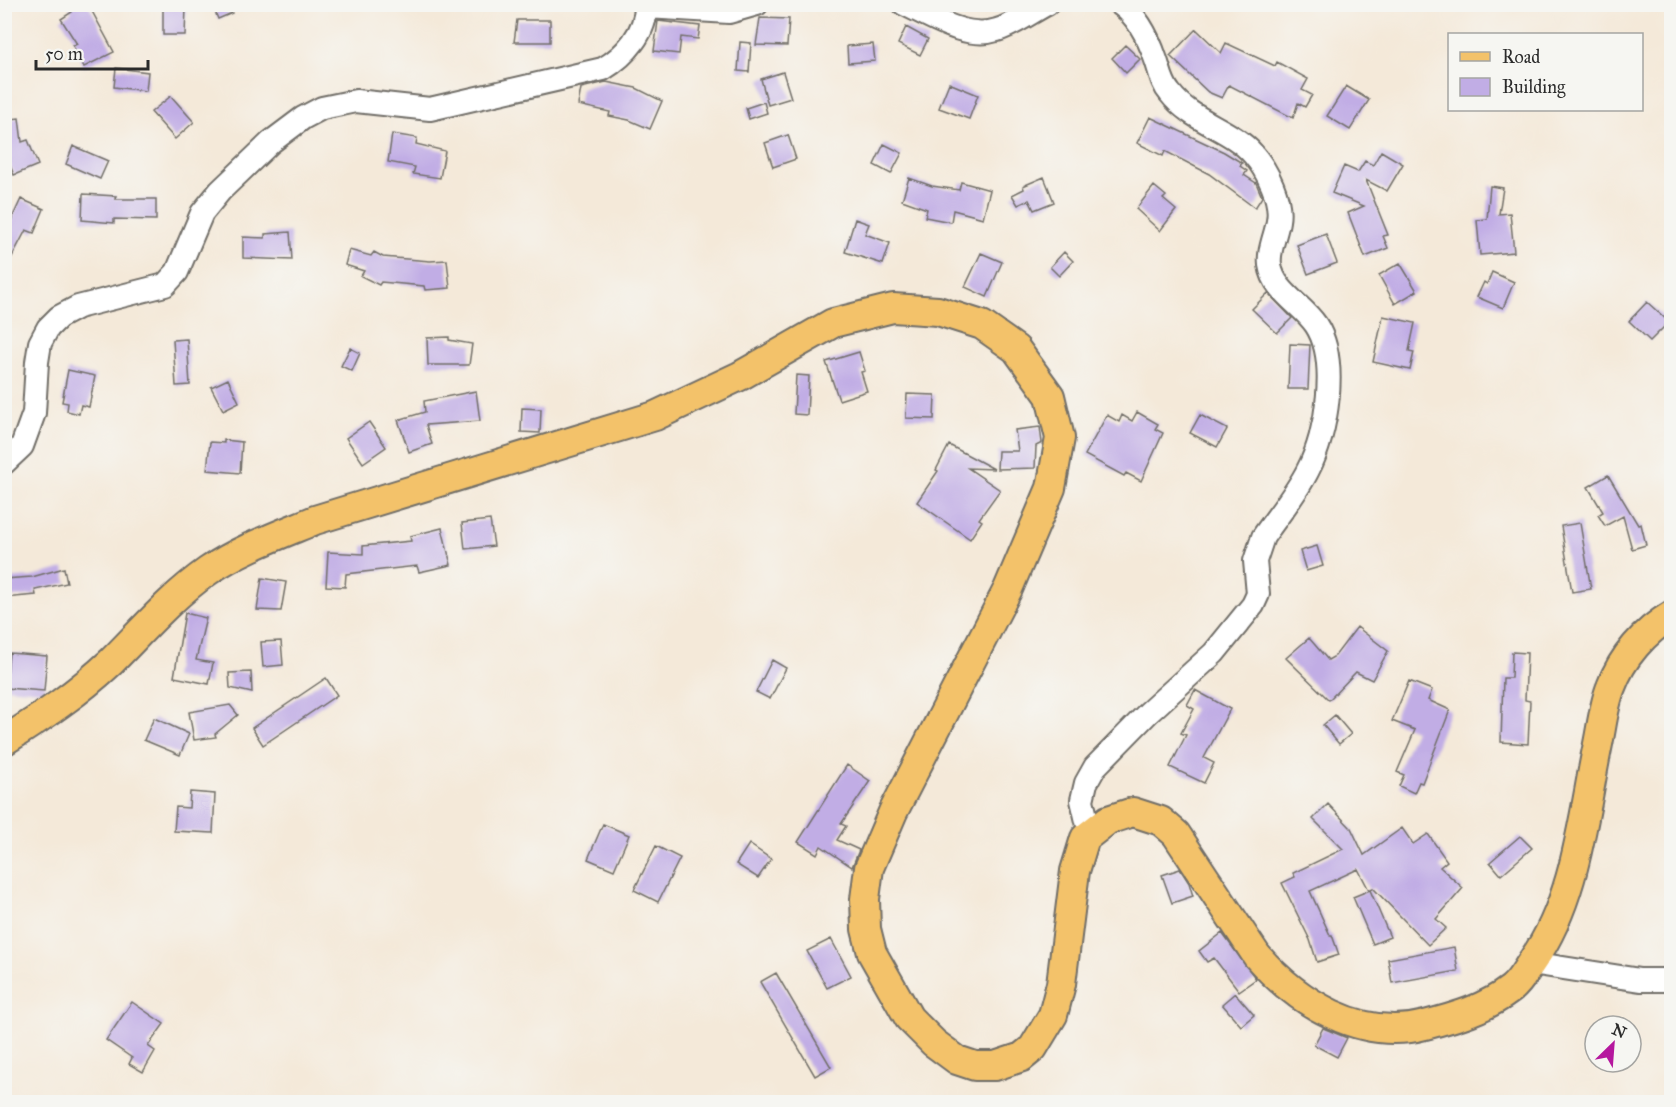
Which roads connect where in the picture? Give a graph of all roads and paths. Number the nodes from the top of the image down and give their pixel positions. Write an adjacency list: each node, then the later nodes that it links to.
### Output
1 (757, 4): 5 (street)
2 (904, 4): 3 (street)
3 (1047, 4)
4 (1120, 4): 10 (street)
5 (647, 6): 6 (street)
6 (13, 444): 7 (street)
7 (4, 463)
8 (1671, 615): 11 (main road)
9 (4, 741): 10 (main road)
10 (1090, 834): 11 (main road)
11 (1531, 963): 12 (street)
12 (1671, 980)

